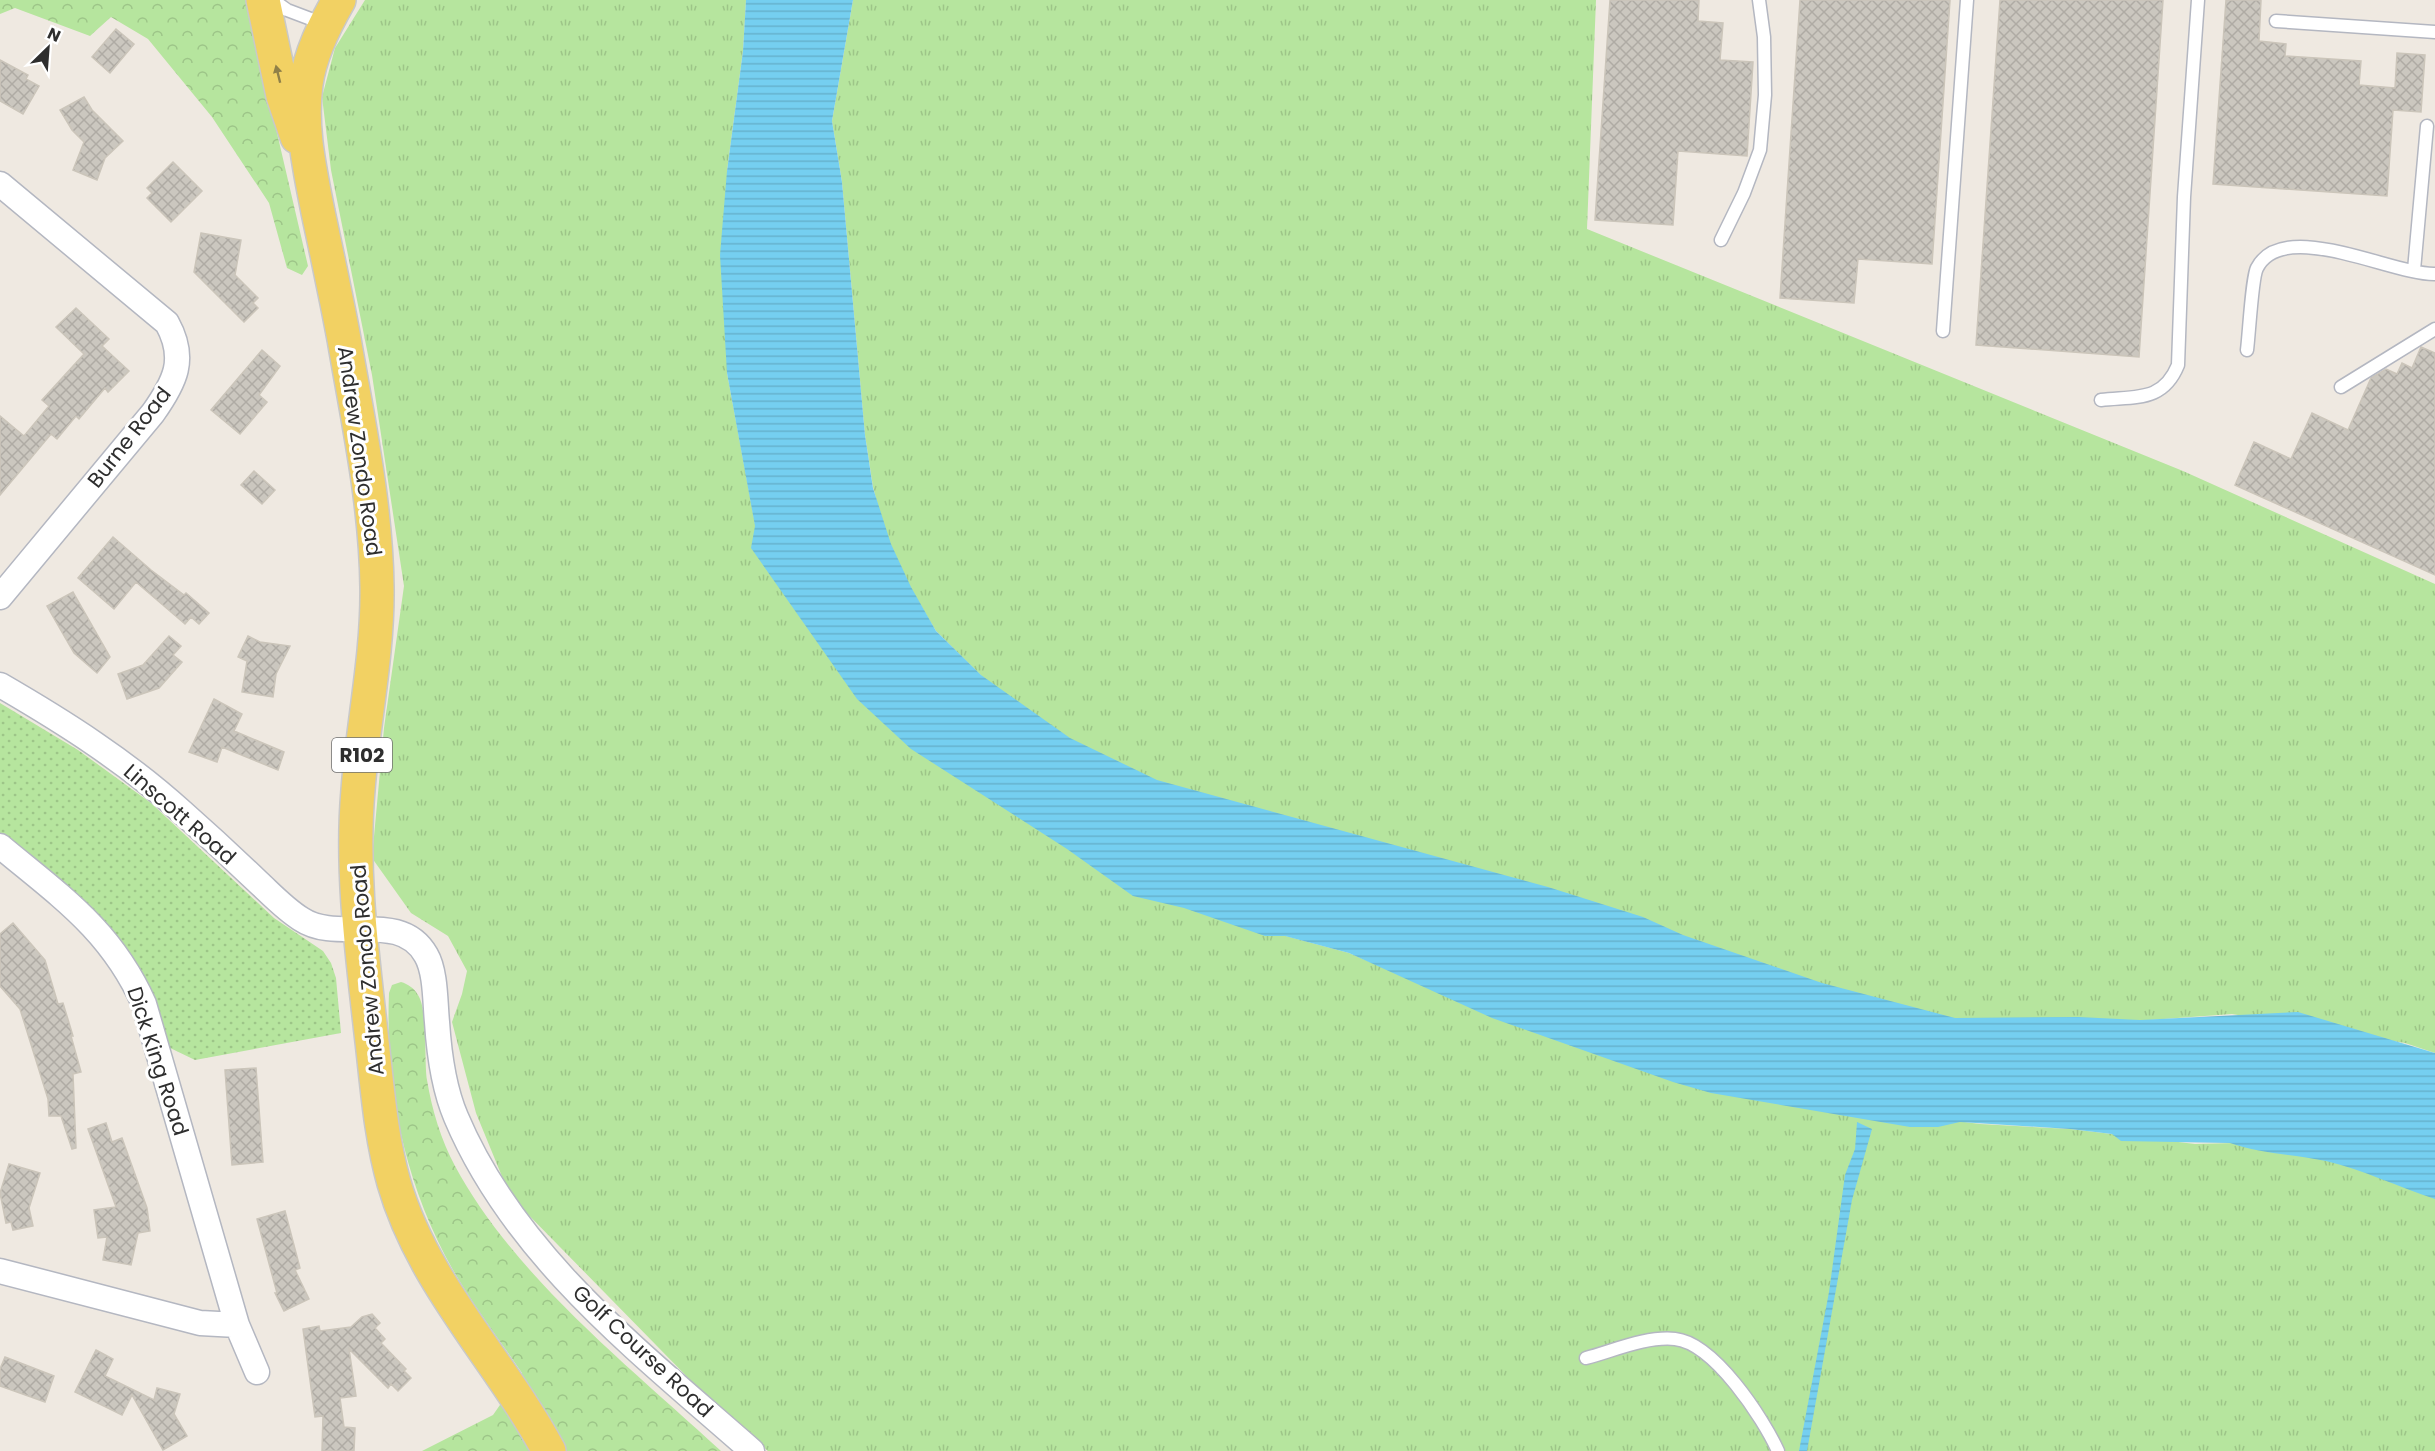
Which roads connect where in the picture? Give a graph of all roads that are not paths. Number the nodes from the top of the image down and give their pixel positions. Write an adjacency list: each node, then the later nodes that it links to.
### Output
1 (263, 0): 10 (main road, one-way to 1)
2 (273, 0): 6 (lane)
3 (1759, 0): 12 (lane)
4 (1966, 0): 16 (lane)
5 (2198, 0): 19 (lane)
6 (332, 12): 10 (main road, Andrew Zondo Road / R102)
7 (2276, 21): 8 (lane)
8 (2435, 33)
9 (2427, 126): 13 (lane)
10 (305, 148): 23 (main road, Andrew Zondo Road / R102)
11 (0, 184): 20 (street, Burne Road)
12 (1721, 240)
13 (2414, 270): 14 (lane); 17 (lane)
14 (2435, 274)
15 (2435, 329): 18 (lane)
16 (1943, 330)
17 (2247, 350)
18 (2341, 387)
19 (2102, 400)
20 (0, 597)
21 (0, 685): 23 (street, Linscott Road)
22 (1, 848): 25 (street, Dick King Road)
23 (359, 929): 28 (main road, Andrew Zondo Road / R102); 29 (street, Golf Course Road)
24 (0, 1271): 25 (street)
25 (237, 1325): 27 (street, Dick King Road)
26 (1586, 1358): 30 (lane)
27 (257, 1372)
28 (549, 1451)
29 (752, 1451)
30 (1778, 1451)

